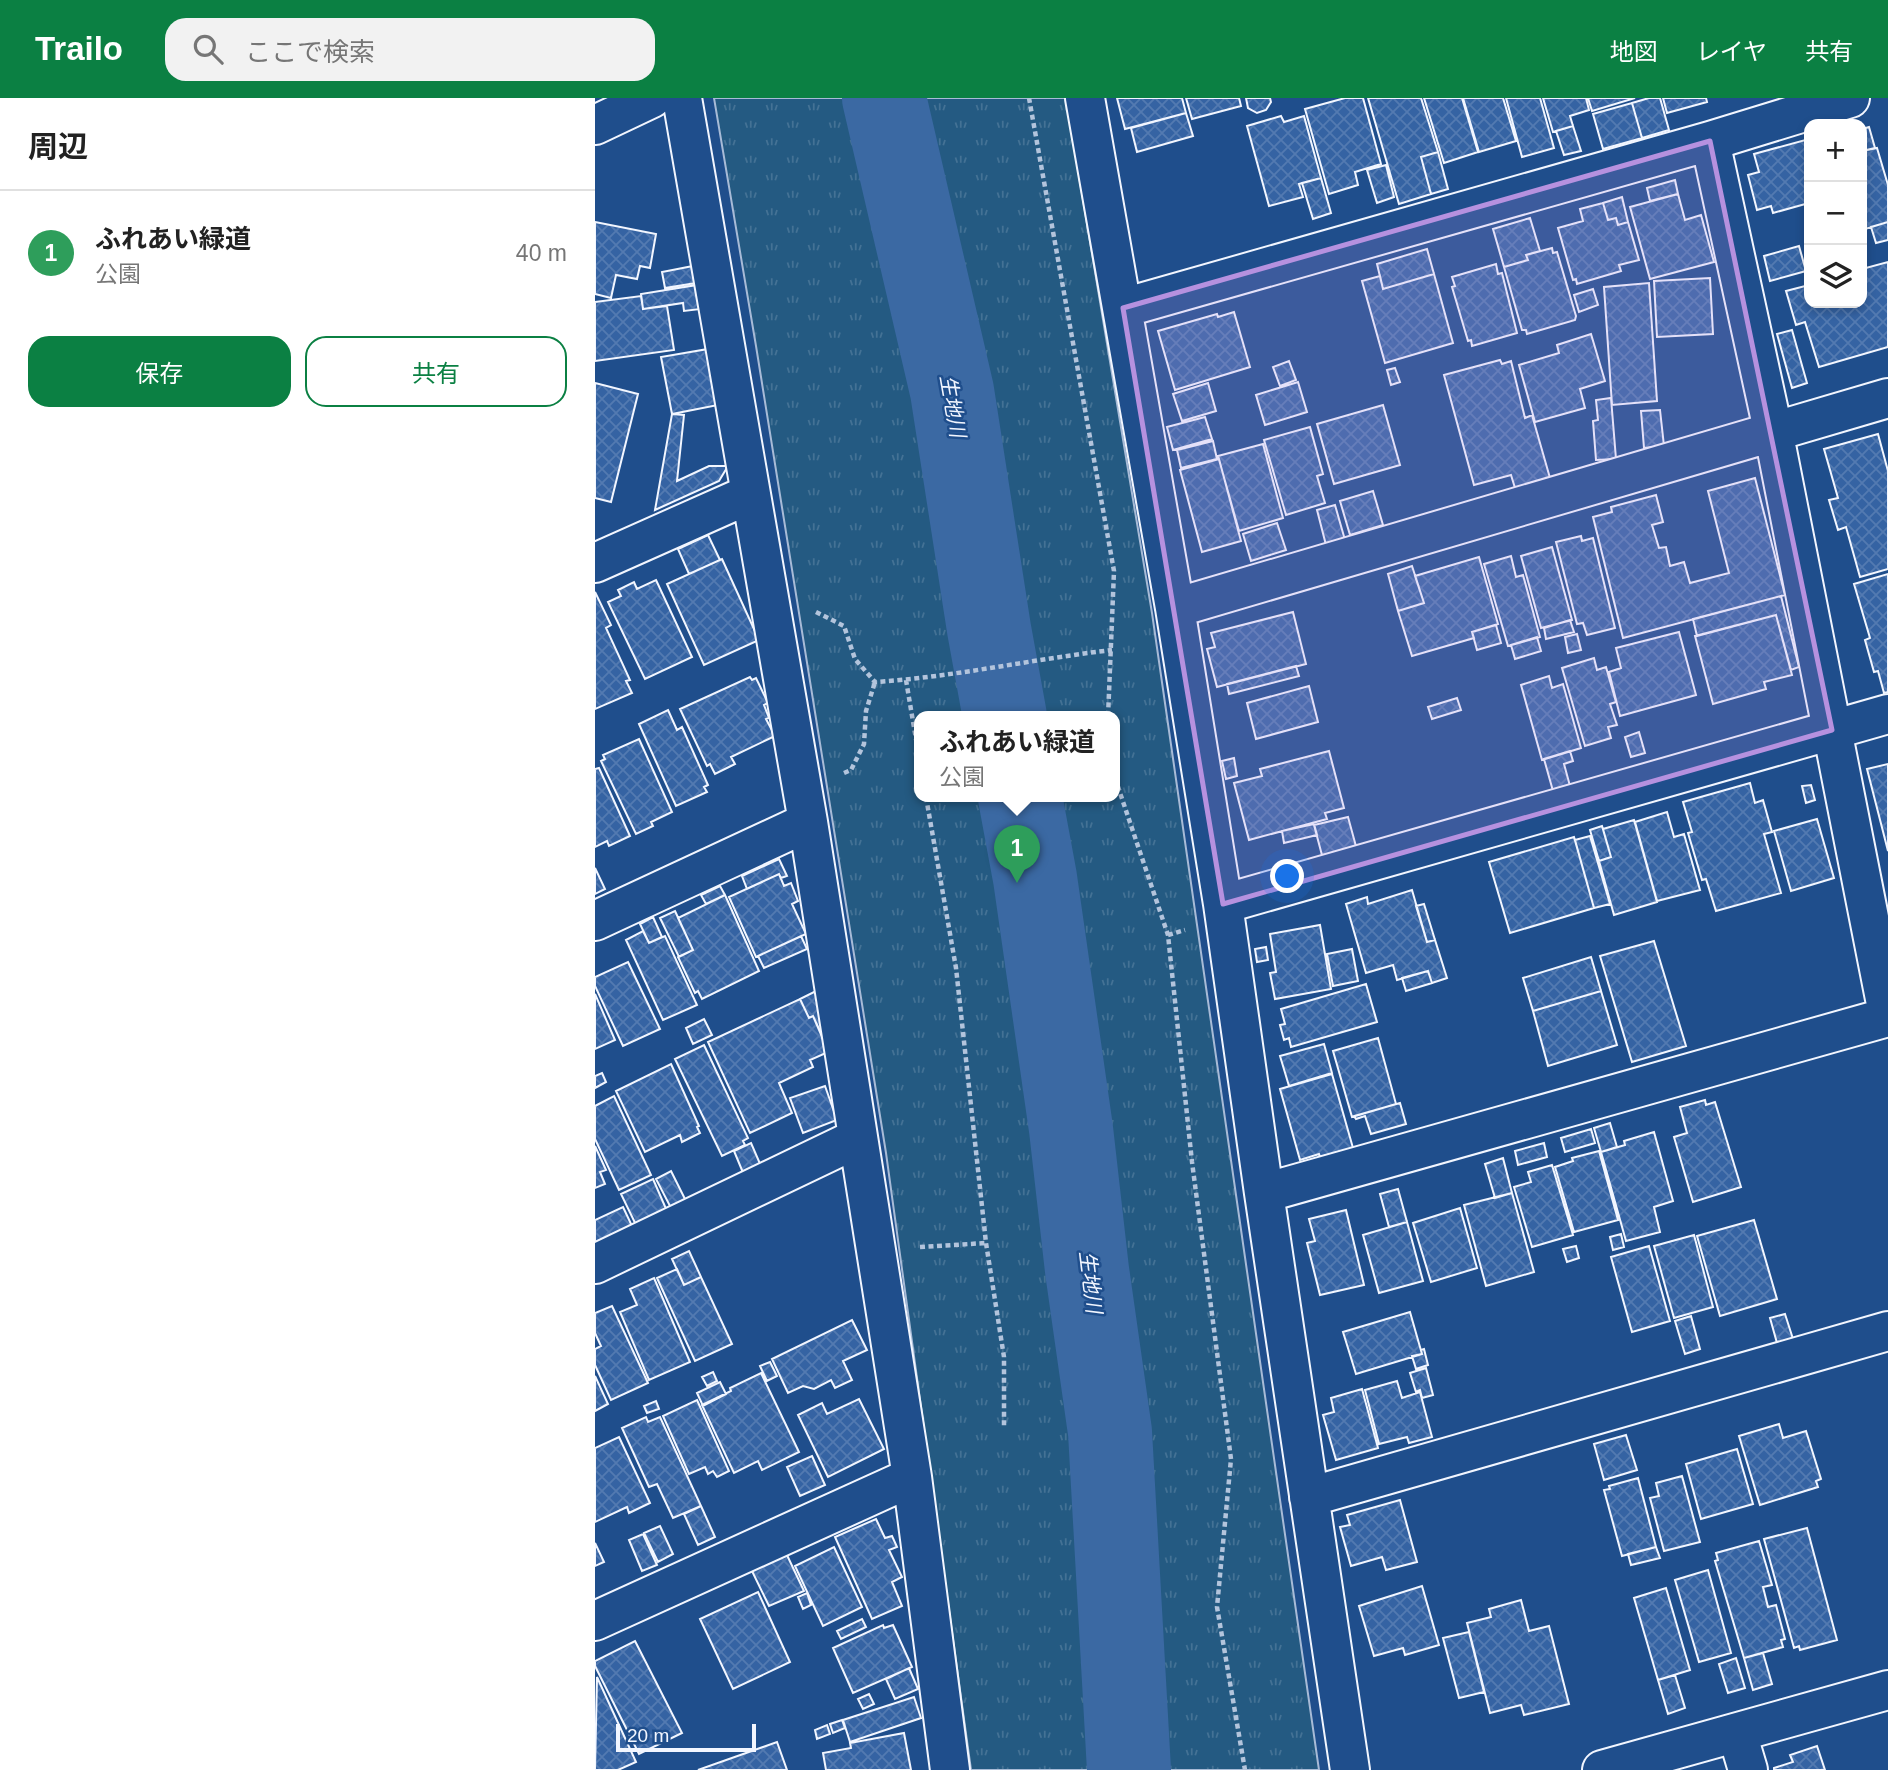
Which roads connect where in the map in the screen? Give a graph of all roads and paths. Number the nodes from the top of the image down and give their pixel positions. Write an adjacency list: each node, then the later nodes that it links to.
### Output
1 (652, 98): 6 (street)
2 (682, 98): 11 (street)
3 (1028, 98): 15 (path)
4 (1085, 98): 8 (street)
5 (1850, 98): 7 (street)
6 (595, 125)
7 (1710, 141): 8 (street); 10 (street)
8 (1123, 308): 13 (street)
9 (1888, 398): 10 (street)
10 (1773, 430): 13 (street); 21 (street)
11 (750, 494): 12 (street); 14 (street)
12 (595, 563)
13 (1175, 608): 25 (street)
14 (770, 613): 17 (path); 24 (street)
15 (1112, 650): 16 (path); 18 (path)
16 (906, 680): 17 (path); 20 (path)
17 (875, 682): 24 (path)
18 (1108, 711)
19 (1888, 714): 21 (street)
20 (914, 727)
21 (1832, 730): 25 (street); 27 (street)
22 (1120, 793): 41 (path)
23 (927, 802): 30 (path)
24 (805, 804): 26 (street); 28 (street)
25 (1223, 904): 29 (street)
26 (595, 921)
27 (1888, 1016): 29 (street)
28 (857, 1139): 31 (street); 32 (street)
29 (1263, 1192): 36 (street)
30 (986, 1243): 31 (path); 34 (path)
31 (876, 1250): 35 (street)
32 (595, 1264)
33 (1888, 1331): 36 (street)
34 (1004, 1426)
35 (912, 1478): 37 (street); 40 (street)
36 (1309, 1497): 42 (street)
37 (595, 1621)
38 (1888, 1690): 39 (street)
39 (1737, 1733): 43 (street); 44 (street)
40 (950, 1770)
41 (1245, 1770)
42 (1350, 1770)
43 (1602, 1770)
44 (1748, 1770)

